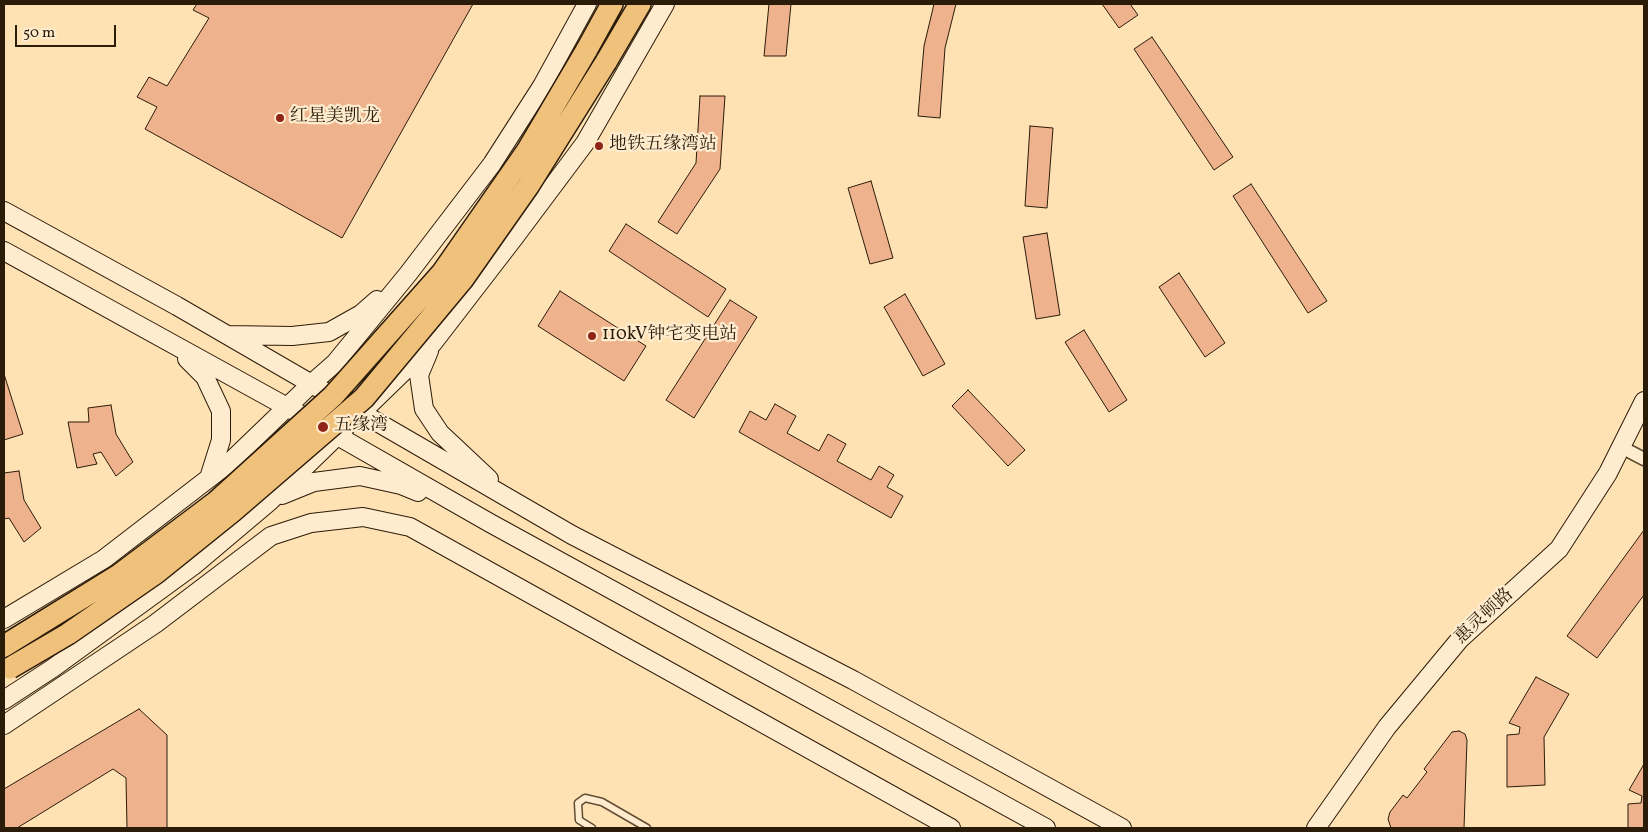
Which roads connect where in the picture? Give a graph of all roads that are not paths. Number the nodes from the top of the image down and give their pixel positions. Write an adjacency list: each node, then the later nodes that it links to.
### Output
1 (587, 4): 7 (main road)
2 (612, 4): 23 (highway, bridge)
3 (640, 4): 24 (highway, bridge)
4 (665, 4): 9 (main road)
5 (4, 211): 8 (main road)
6 (4, 251): 10 (main road)
7 (408, 274): 8 (main road); 11 (main road)
8 (226, 335): 11 (main road)
9 (433, 343): 14 (main road); 20 (main road)
10 (175, 346): 13 (main road); 18 (main road)
11 (311, 384): 13 (main road); 14 (main road)
12 (1644, 401): 16 (main road, 惠灵顿路)
13 (287, 407): 15 (main road); 18 (main road)
14 (362, 412): 15 (main road); 20 (main road)
15 (337, 436): 19 (main road); 21 (main road)
16 (1621, 447): 17 (street); 32 (main road, 惠灵顿路)
17 (1644, 459)
18 (209, 478): 22 (main road)
19 (270, 501): 21 (main road); 25 (main road)
20 (513, 502): 31 (main road)
21 (490, 523): 30 (main road)
22 (4, 619)
23 (4, 646)
24 (7, 670)
25 (4, 700)
26 (4, 725): 29 (main road)
27 (592, 828): 28 (lane)
28 (646, 828)
29 (951, 828)
30 (1046, 828)
31 (1122, 828)
32 (1316, 828)

